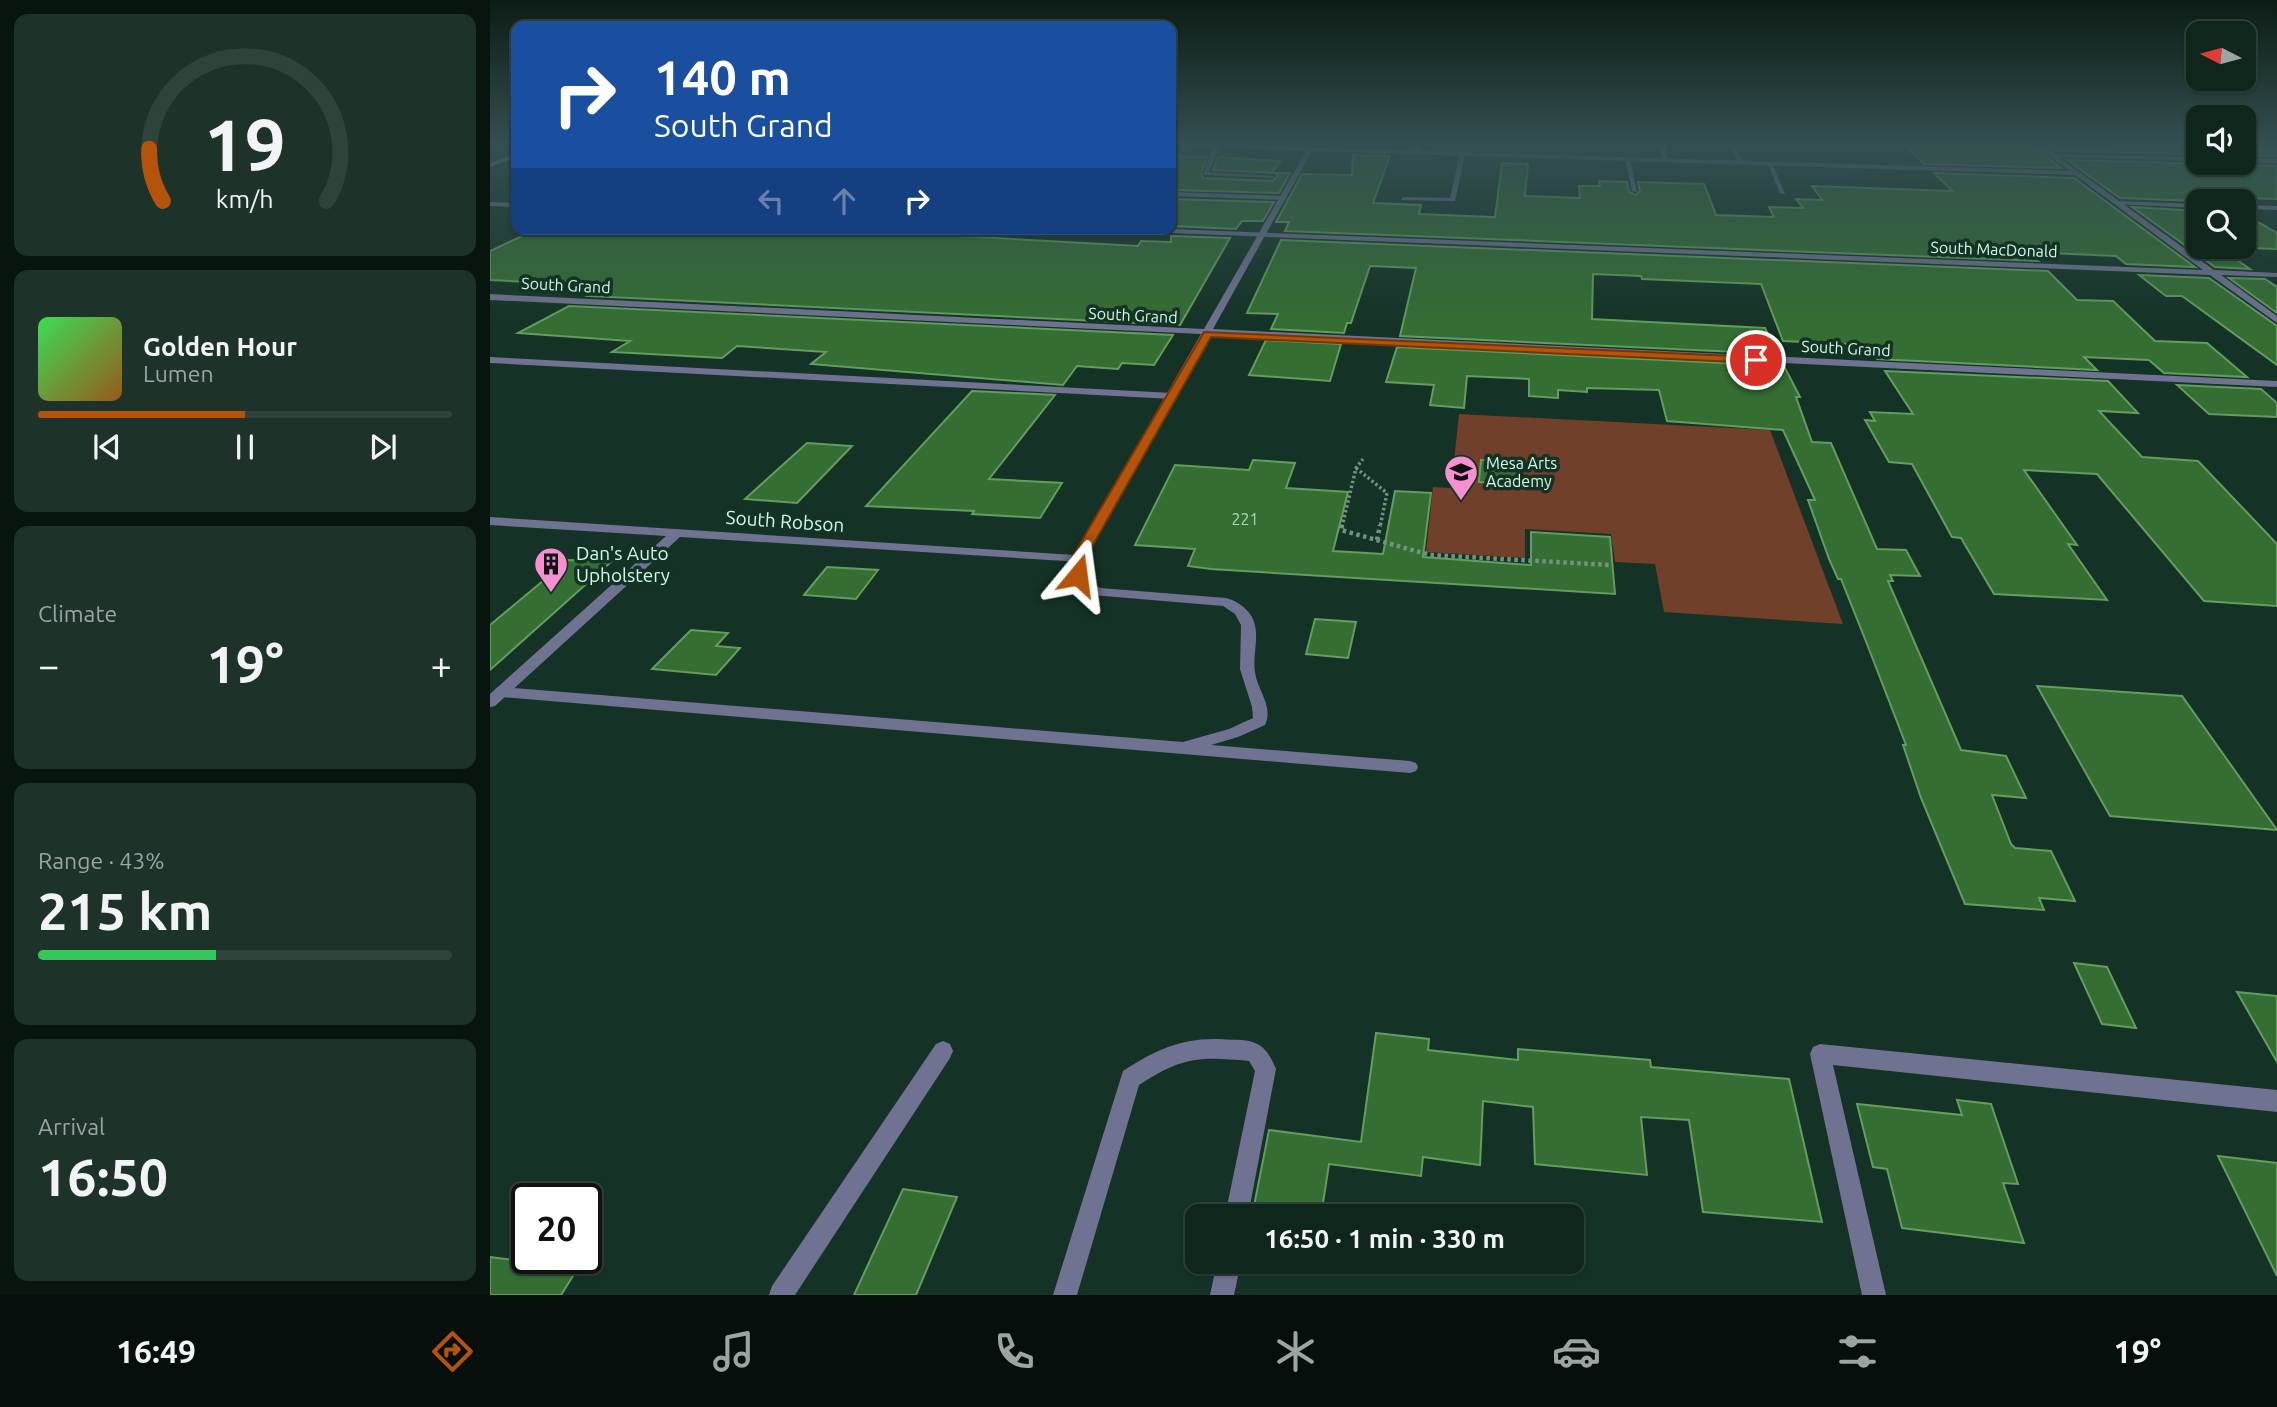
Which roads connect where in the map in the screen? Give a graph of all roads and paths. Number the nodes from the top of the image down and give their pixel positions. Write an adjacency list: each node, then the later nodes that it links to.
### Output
1 (1280, 205): 6 (street)
2 (2120, 205): 7 (street)
3 (2256, 207): 4 (street)
4 (2277, 208)
5 (1176, 231): 6 (street, South MacDonald)
6 (1263, 235): 7 (street, South MacDonald); 11 (street)
7 (2211, 272): 8 (street, South MacDonald); 10 (street)
8 (2277, 275)
9 (490, 297): 11 (street, South Grand)
10 (2277, 320)
11 (1208, 334): 13 (street, South Grand); 14 (street)
12 (490, 360): 14 (street)
13 (2277, 384)
14 (1172, 396): 20 (street)
15 (1363, 459): 16 (path)
16 (1356, 468): 19 (path); 19 (path)
17 (490, 520): 18 (street, South Robson)
18 (677, 533): 20 (street, South Robson); 22 (street)
19 (1377, 540): 21 (path)
20 (1078, 559): 23 (street)
21 (1610, 565)
22 (496, 697): 23 (street)
23 (1179, 748): 24 (street)
24 (1410, 767)
25 (943, 1051): 29 (street)
26 (2277, 1101): 32 (street)
27 (1239, 1204): 30 (street)
28 (1226, 1274): 31 (street)
29 (781, 1295)
30 (1065, 1295)
31 (1222, 1295)
32 (1874, 1295)

